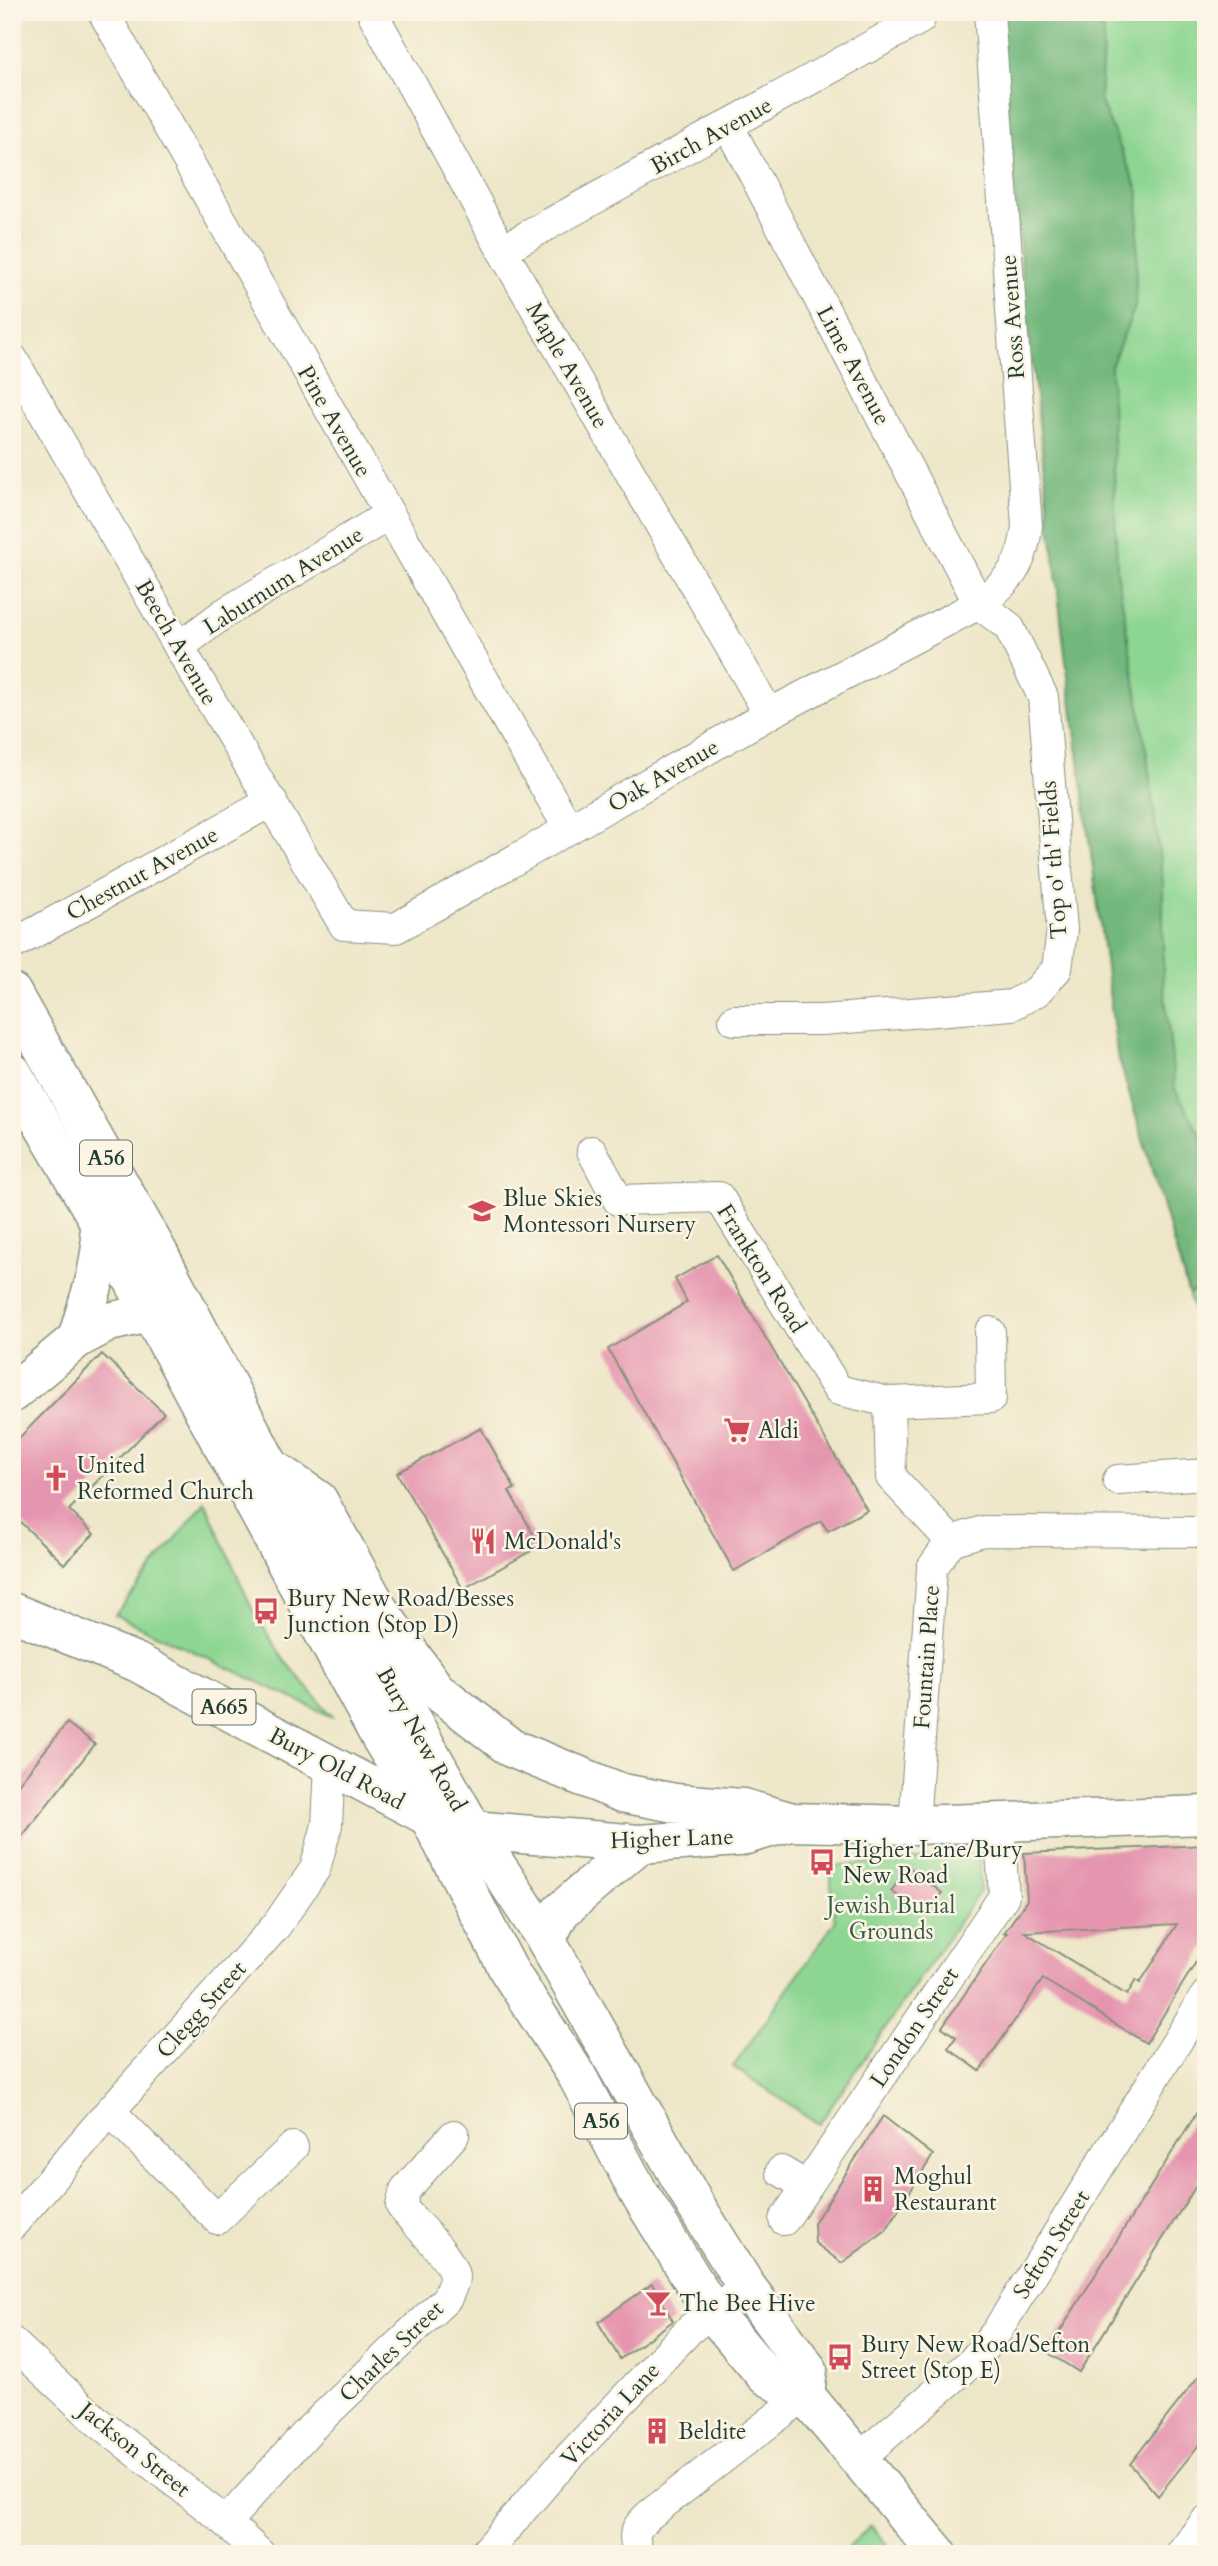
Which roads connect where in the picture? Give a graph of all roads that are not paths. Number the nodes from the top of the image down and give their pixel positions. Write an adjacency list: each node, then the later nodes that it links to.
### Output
1 (103, 12): 8 (street, Pine Avenue)
2 (372, 12): 6 (street, Maple Avenue)
3 (989, 12): 9 (street, Ross Avenue)
4 (920, 19): 5 (street, Birch Avenue)
5 (728, 125): 6 (street, Birch Avenue); 9 (street, Lime Avenue)
6 (502, 250): 11 (street, Maple Avenue)
7 (12, 358): 10 (street, Beech Avenue)
8 (389, 515): 10 (street, Laburnum Avenue); 13 (street, Pine Avenue)
9 (979, 604): 11 (street, Oak Avenue); 17 (street, Top o' th' Fields)
10 (179, 647): 12 (street, Beech Avenue)
11 (769, 715): 13 (street, Oak Avenue)
12 (272, 802): 14 (street, Beech Avenue); 15 (street, Chestnut Avenue)
13 (569, 829): 14 (street, Oak Avenue)
14 (344, 926)
15 (12, 944)
16 (12, 993): 22 (main road, Bury New Road / A56)
17 (734, 1020)
18 (12, 1072): 20 (main road, Bury New Road / A56)
19 (592, 1152): 26 (street, Frankton Road)
20 (98, 1220): 21 (main road, Bury New Road / A56); 24 (main road)
21 (150, 1313): 22 (main road); 24 (main road); 35 (main road, Bury New Road / A56)
22 (197, 1324): 27 (main road, Bury New Road / A56)
23 (990, 1332): 26 (street, Frankton Road)
24 (77, 1339): 25 (main road)
25 (12, 1393)
26 (888, 1402): 31 (street)
27 (270, 1467): 36 (main road); 39 (main road, Bury New Road / A56)
28 (1206, 1474): 29 (street)
29 (1118, 1480)
30 (1206, 1532): 31 (street)
31 (951, 1541): 38 (street, Fountain Place)
32 (12, 1612): 33 (main road, Bury Old Road / A665)
33 (330, 1765): 35 (main road, Bury Old Road / A665); 43 (street, Clegg Street)
34 (1206, 1815): 37 (main road, Higher Lane / A665)
35 (429, 1817): 39 (main road, Bury Old Road / A665); 51 (main road, Bury New Road / A56)
36 (790, 1822): 38 (main road, Higher Lane / A665); 40 (main road, Higher Lane / A665)
37 (999, 1822): 38 (main road, Higher Lane / A665); 47 (street, London Street)
38 (914, 1825)
39 (473, 1830): 40 (main road, Higher Lane / A665); 41 (main road, Bury New Road / A56)
40 (639, 1843): 41 (main road)
41 (546, 1940): 50 (main road, Bury New Road / A56)
42 (1206, 1995): 54 (street, Sefton Street)
43 (110, 2110): 45 (street); 49 (street, Clegg Street)
44 (454, 2135): 56 (street, Charles Street)
45 (293, 2147)
46 (780, 2171): 47 (street)
47 (806, 2186): 48 (street, London Street)
48 (783, 2220)
49 (12, 2225)
50 (746, 2286): 51 (street, Victoria Lane); 53 (main road, Bury New Road / A56)
51 (713, 2313): 53 (main road, Bury New Road / A56); 58 (street, Victoria Lane)
52 (12, 2342): 56 (street, Jackson Street)
53 (805, 2395): 54 (main road, Bury New Road / A56); 59 (street)
54 (858, 2460): 60 (main road, Bury New Road / A56)
55 (1206, 2521): 61 (street)
56 (226, 2522): 57 (street, Jackson Street)
57 (260, 2554)
58 (484, 2554)
59 (639, 2554)
60 (938, 2554)
61 (1180, 2554)

